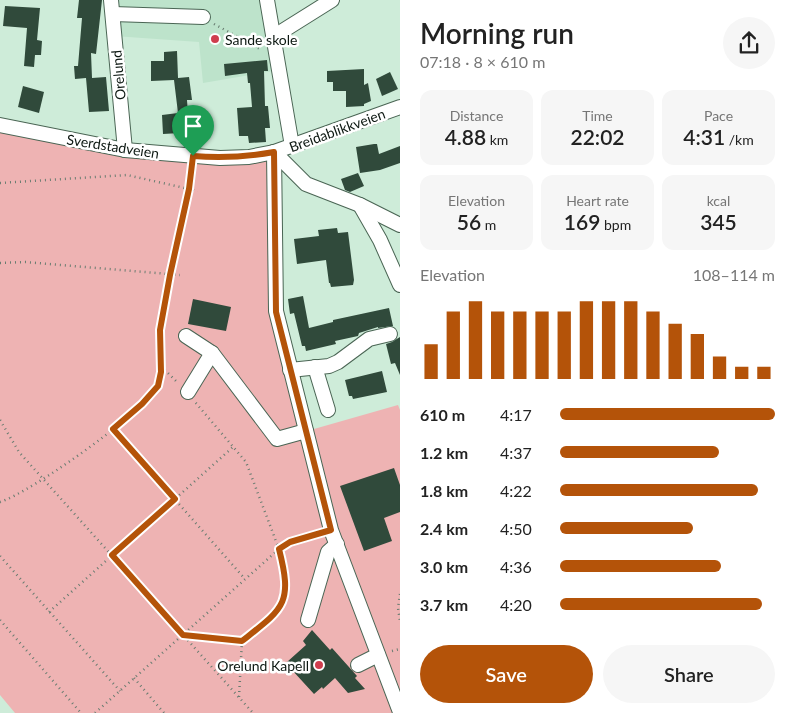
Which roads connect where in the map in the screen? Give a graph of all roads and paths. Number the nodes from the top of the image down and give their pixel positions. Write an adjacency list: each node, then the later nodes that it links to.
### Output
1 (267, 0): 5 (street)
2 (332, 0): 5 (street)
3 (112, 7): 4 (street); 10 (street, Orelund)
4 (203, 18): 6 (path)
5 (273, 37): 6 (street)
6 (276, 52): 9 (street)
7 (400, 107): 9 (street, Breidablikkveien)
8 (0, 125): 10 (street, Sverdstadveien)
9 (292, 146): 11 (street, Breidablikkveien)
10 (125, 150): 12 (street, Sverdstadveien)
11 (274, 152): 12 (street, Sverdstadveien); 16 (street); 27 (street)
12 (193, 156): 14 (path)
13 (0, 183): 14 (path)
14 (189, 189): 15 (path); 19 (path)
15 (198, 191)
16 (360, 205): 17 (street); 21 (street)
17 (400, 225)
18 (0, 263): 19 (path)
19 (170, 275): 20 (path); 25 (path)
20 (180, 275)
21 (400, 285)
22 (390, 334): 26 (street)
23 (186, 336): 24 (street)
24 (212, 353): 28 (street); 32 (street)
25 (161, 366): 28 (path); 31 (path)
26 (315, 367): 27 (street); 29 (street)
27 (290, 370): 32 (street)
28 (188, 392): 33 (path)
29 (328, 410)
30 (0, 420): 34 (path)
31 (113, 429): 34 (path); 35 (path)
32 (306, 431): 37 (street)
33 (233, 447): 35 (path); 39 (path)
34 (44, 479): 36 (path); 40 (path)
35 (175, 499): 40 (path); 42 (path)
36 (0, 502)
37 (331, 530): 38 (street); 39 (path)
38 (337, 544): 46 (street); 50 (street)
39 (279, 549): 42 (path); 49 (path)
40 (112, 555): 44 (path); 48 (path)
41 (0, 556): 44 (path)
42 (245, 580): 48 (path)
43 (400, 594): 47 (path)
44 (49, 612): 53 (path)
45 (0, 620): 56 (path)
46 (308, 620)
47 (400, 622)
48 (183, 635): 49 (path); 52 (path); 54 (path)
49 (242, 641): 54 (path)
50 (378, 655): 51 (street); 55 (street)
51 (358, 665)
52 (134, 678): 53 (path); 58 (path)
53 (120, 691): 57 (path)
54 (239, 697): 59 (path)
55 (400, 712)
56 (81, 713)
57 (95, 713)
58 (164, 713)
59 (253, 713)

